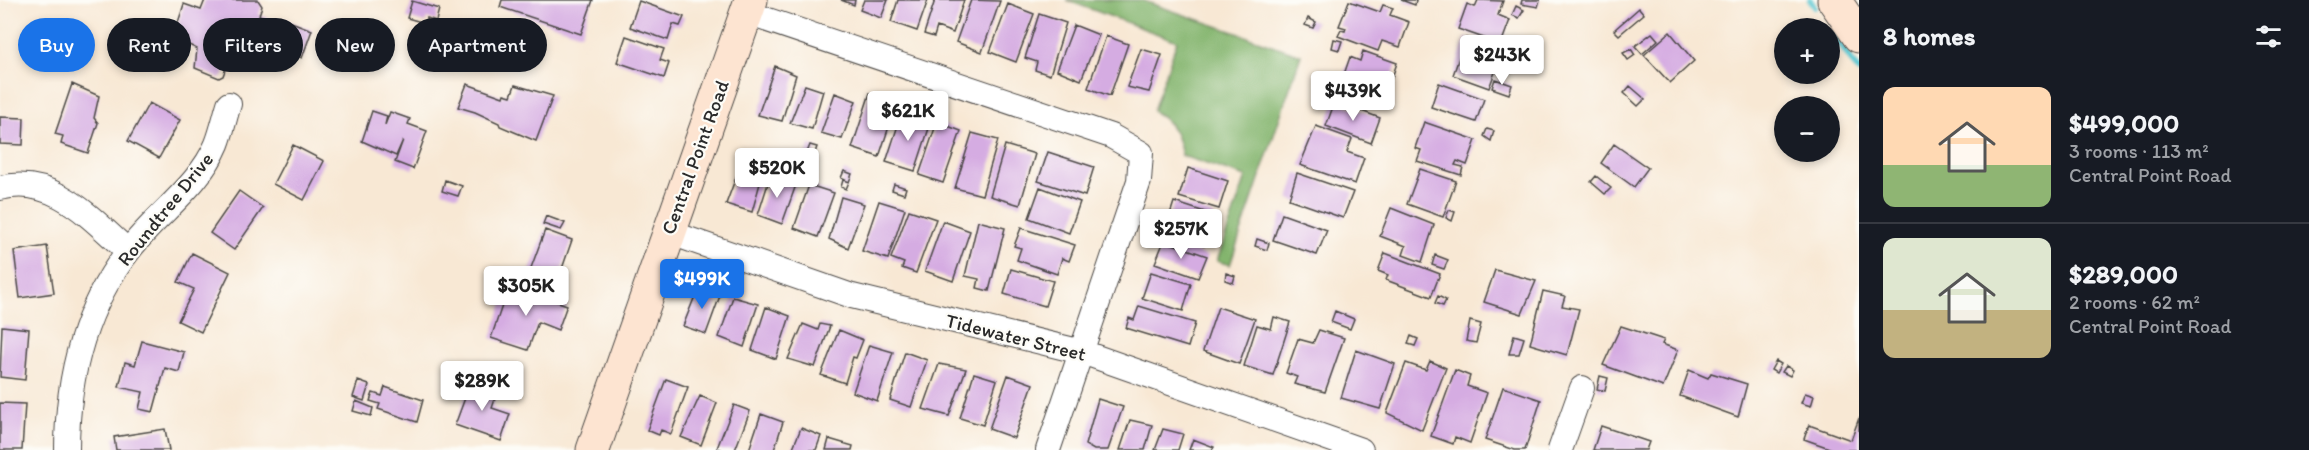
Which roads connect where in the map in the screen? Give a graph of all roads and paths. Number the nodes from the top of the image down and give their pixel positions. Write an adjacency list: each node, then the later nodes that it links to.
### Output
1 (1834, 0): 3 (street)
2 (749, 6): 6 (street, Central Point Road); 8 (street)
3 (1859, 36)
4 (230, 104): 7 (street, Roundtree Drive)
5 (0, 188): 7 (street)
6 (668, 232): 8 (street, Tidewater Street); 11 (street, Central Point Road)
7 (128, 251): 10 (street, Roundtree Drive)
8 (1082, 352): 12 (street); 13 (street, Tidewater Street)
9 (1582, 388): 14 (street)
10 (67, 450)
11 (593, 450)
12 (1048, 450)
13 (1361, 450)
14 (1560, 450)

